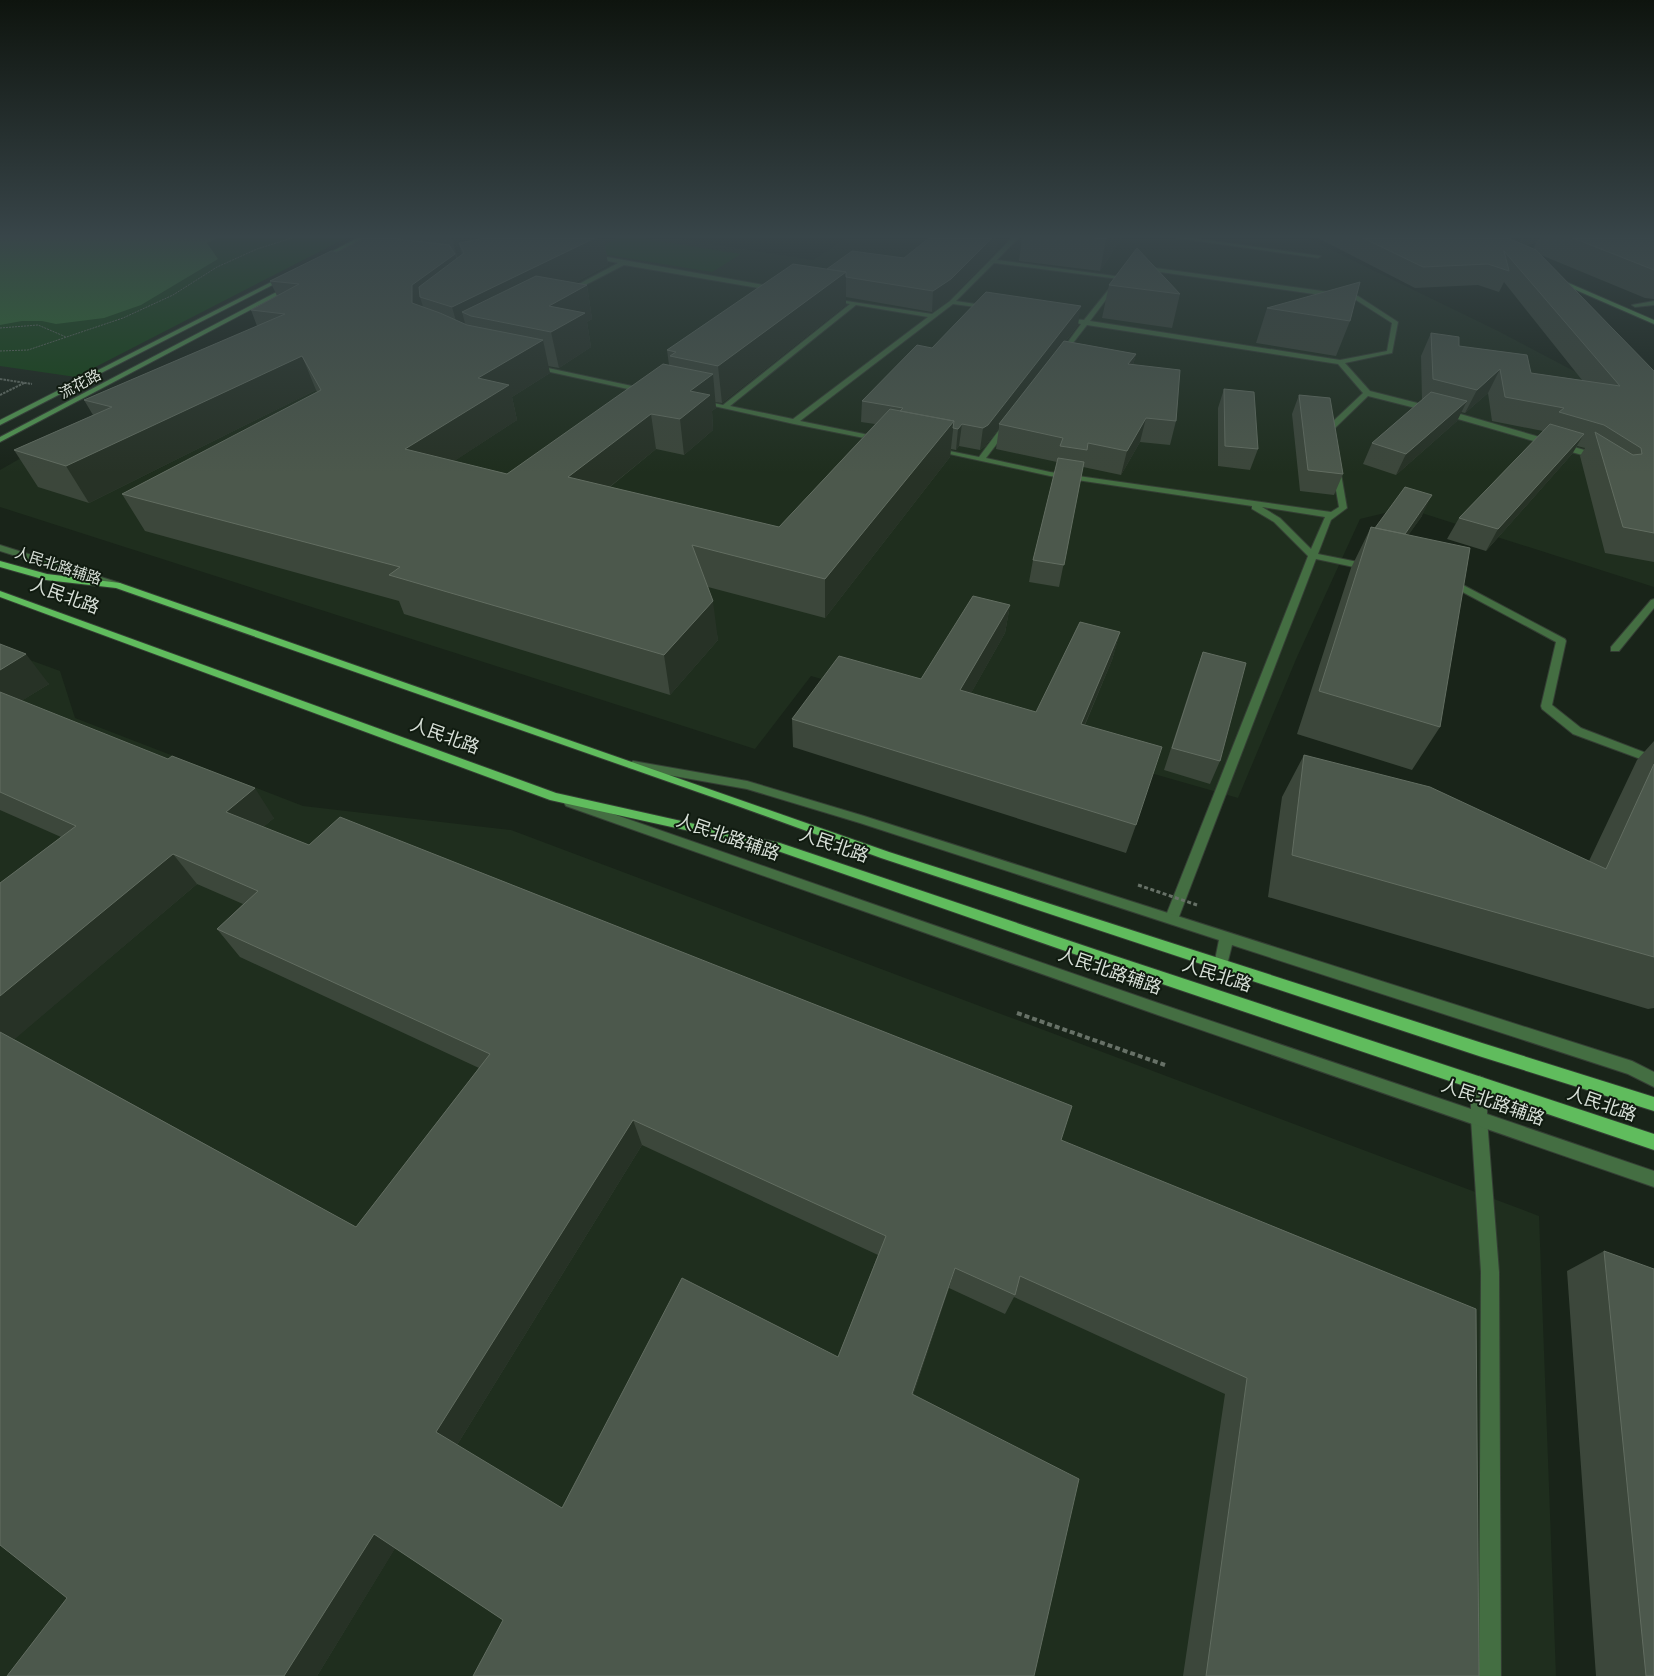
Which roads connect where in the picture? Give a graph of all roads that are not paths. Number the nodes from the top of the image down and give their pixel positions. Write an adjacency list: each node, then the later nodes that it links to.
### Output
1 (207, 316): 18 (street, 流花路)
2 (235, 316): 21 (street, 流花路)
3 (838, 316): 17 (street)
4 (932, 316): 19 (street)
5 (1091, 316): 10 (street)
6 (1386, 316): 12 (street)
7 (1641, 316): 9 (street)
8 (1057, 318): 10 (street)
9 (1654, 322)
10 (1086, 323): 11 (street); 12 (street)
11 (1056, 361)
12 (1340, 362): 15 (street)
13 (525, 365): 14 (street)
14 (657, 393)
15 (1367, 393): 24 (street); 27 (street)
16 (695, 401): 17 (street)
17 (724, 407): 19 (street)
18 (0, 422)
19 (794, 422): 22 (street)
20 (1010, 422): 26 (street)
21 (0, 440)
22 (887, 441)
23 (925, 448): 26 (street)
24 (1333, 449)
25 (1335, 459): 29 (street)
26 (981, 460): 28 (street)
27 (1606, 467)
28 (1250, 504): 29 (street); 31 (street)
29 (1332, 516): 31 (street)
30 (0, 548): 35 (street, 人民北路辅路)
31 (1313, 556): 33 (street); 42 (street)
32 (0, 564): 35 (main road, 人民北路)
33 (1382, 570)
34 (1440, 582): 39 (street)
35 (117, 585): 40 (main road, 人民北路)
36 (0, 594): 41 (main road, 人民北路)
37 (1654, 602): 38 (street)
38 (1615, 649)
39 (1654, 760)
40 (632, 765): 42 (street); 44 (main road, 人民北路)
41 (554, 797): 46 (main road, 人民北路); 48 (street, 人民北路辅路)
42 (1172, 918): 43 (street)
43 (1227, 936): 44 (street); 45 (street)
44 (1221, 965): 47 (main road, 人民北路)
45 (1654, 1080)
46 (1478, 1083): 48 (street); 49 (main road, 人民北路)
47 (1654, 1104)
48 (1479, 1119): 50 (street, 人民北路辅路); 51 (street)
49 (1654, 1142)
50 (1654, 1179)
51 (1490, 1676)

